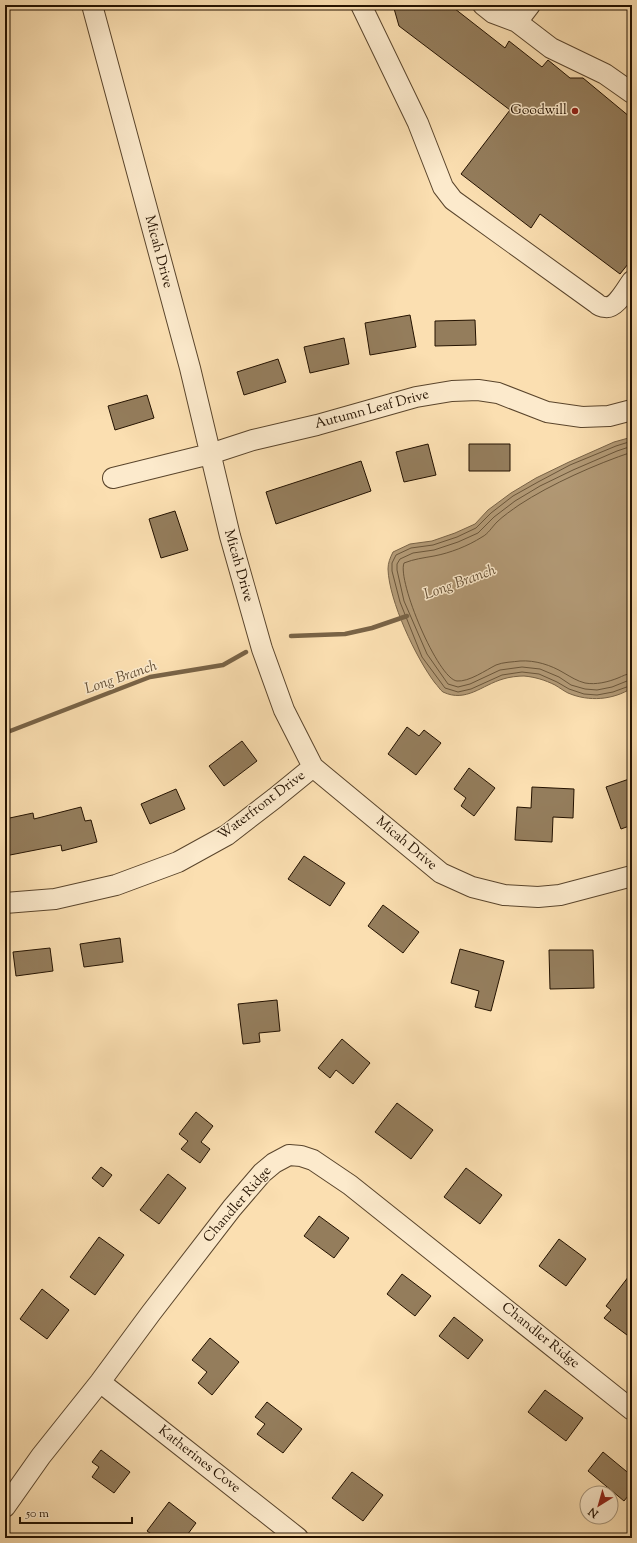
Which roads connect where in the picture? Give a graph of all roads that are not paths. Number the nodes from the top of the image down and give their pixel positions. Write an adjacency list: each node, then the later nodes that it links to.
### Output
1 (92, 5): 9 (street, Micah Drive)
2 (361, 5): 7 (street)
3 (483, 5): 5 (street)
4 (530, 5): 5 (street)
5 (517, 22): 6 (street)
6 (632, 93)
7 (632, 281)
8 (632, 410): 9 (street, Autumn Leaf Drive)
9 (210, 454): 10 (street, Autumn Leaf Drive); 11 (street, Micah Drive)
10 (113, 478)
11 (313, 767): 12 (street, Micah Drive); 13 (street, Waterfront Drive)
12 (632, 876)
13 (5, 903)
14 (100, 1382): 15 (street, Chandler Ridge); 16 (street, Chandler Ridge); 17 (street, Katherines Cove)
15 (632, 1410)
16 (5, 1507)
17 (298, 1538)

